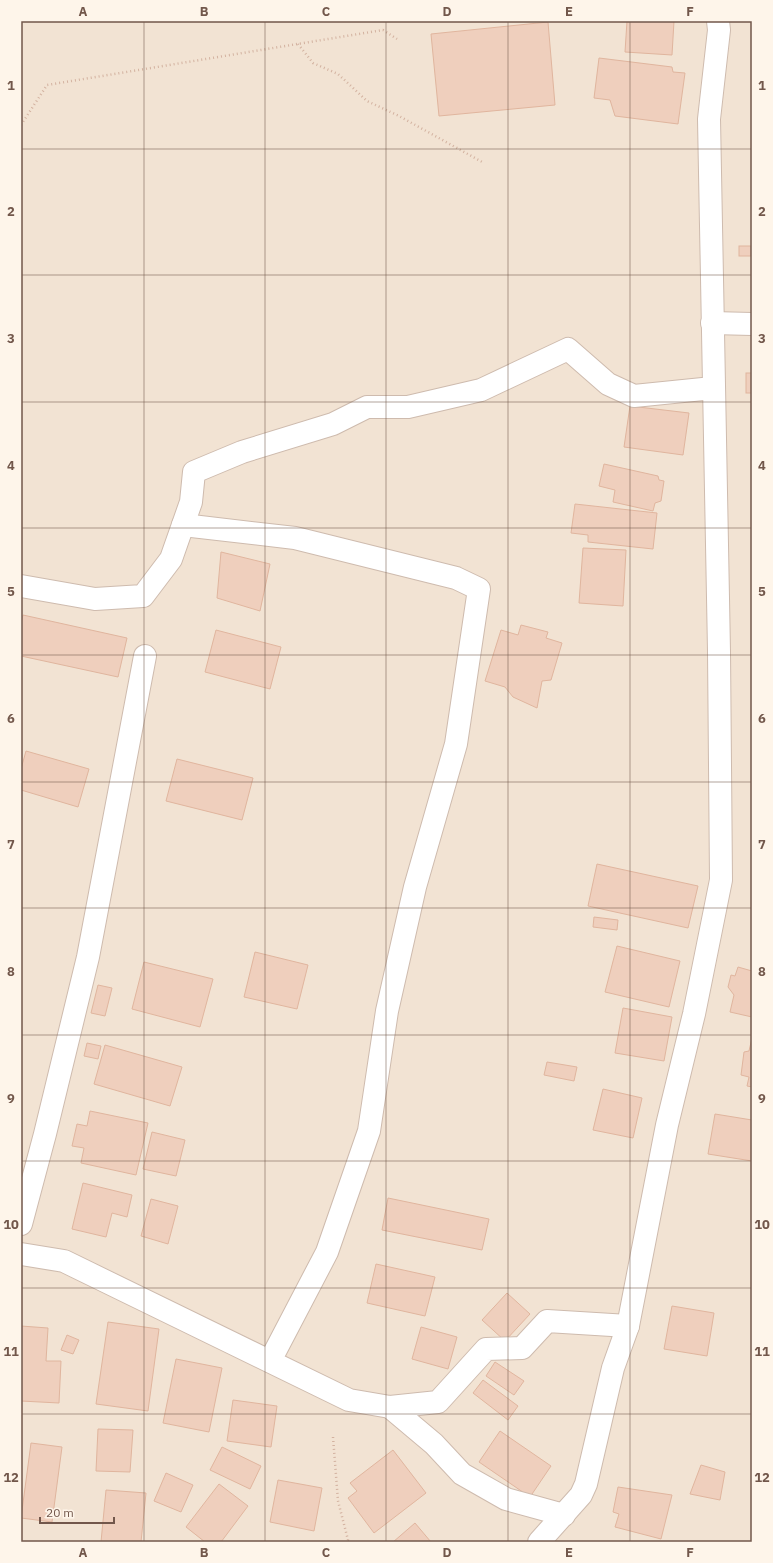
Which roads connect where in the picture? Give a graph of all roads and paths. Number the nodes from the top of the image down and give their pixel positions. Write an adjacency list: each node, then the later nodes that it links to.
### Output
1 (718, 21): 6 (street)
2 (397, 39): 3 (path)
3 (298, 44): 4 (path); 5 (path)
4 (21, 125)
5 (484, 163)
6 (712, 323): 7 (street); 14 (street)
7 (752, 324)
8 (703, 389): 9 (street)
9 (183, 525): 10 (street); 15 (street)
10 (21, 586)
11 (145, 656): 12 (street)
12 (21, 1224)
13 (21, 1254): 15 (street)
14 (628, 1326): 16 (street); 18 (street)
15 (270, 1361): 16 (street)
16 (390, 1407): 18 (street)
17 (333, 1437): 19 (path)
18 (564, 1515): 20 (street)
19 (346, 1542)
20 (539, 1542)

